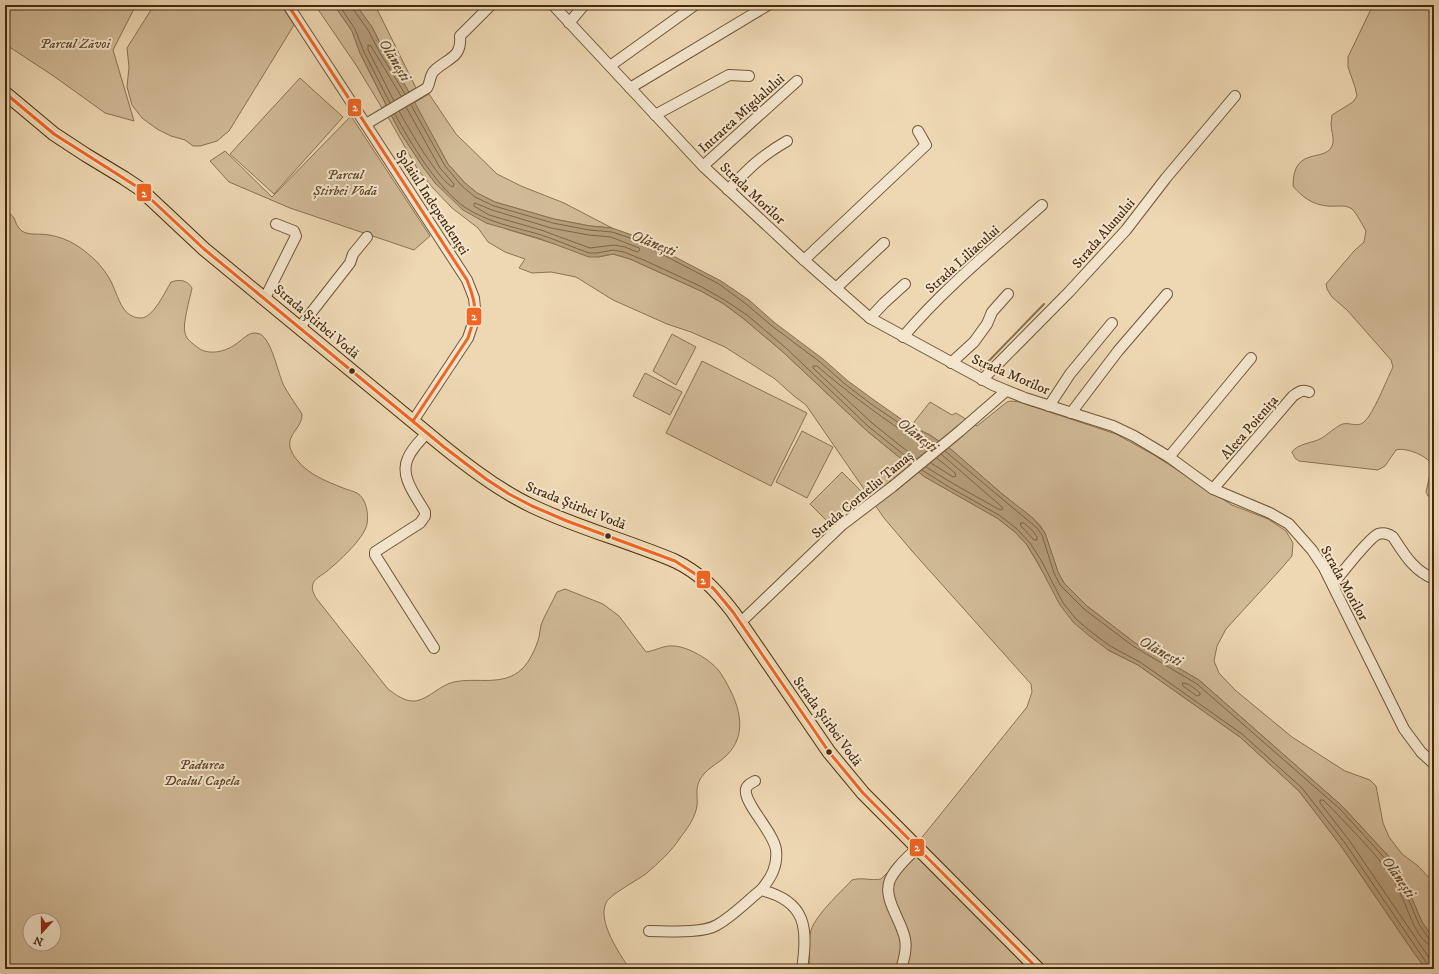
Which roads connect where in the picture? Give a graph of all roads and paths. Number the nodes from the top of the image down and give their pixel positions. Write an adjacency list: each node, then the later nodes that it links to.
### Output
1 (288, 5): 15 (street, Splaiul Independenței)
2 (491, 5): 15 (street)
3 (553, 5): 7 (street, Strada Morilor)
4 (584, 5): 7 (street)
5 (695, 5): 8 (street)
6 (768, 5): 11 (street)
7 (569, 23): 8 (street, Strada Morilor)
8 (610, 66): 11 (street, Strada Morilor)
9 (749, 76): 14 (street)
10 (797, 81): 18 (street, Intrarea Migdalului)
11 (630, 88): 14 (street, Strada Morilor)
12 (5, 93): 29 (main road, Strada Știrbei Vodă)
13 (1235, 96): 36 (street, Strada Alunului)
14 (655, 115): 18 (street, Strada Morilor)
15 (370, 121): 41 (street, Splaiul Independenței)
16 (918, 131): 24 (street)
17 (787, 142): 19 (street)
18 (703, 166): 19 (street, Strada Morilor)
19 (728, 190): 24 (street, Strada Morilor)
20 (1042, 205): 33 (street, Strada Liliacului)
21 (276, 224): 29 (street)
22 (366, 237): 32 (street)
23 (884, 243): 26 (street)
24 (804, 260): 26 (street, Strada Morilor)
25 (905, 284): 30 (street)
26 (836, 288): 30 (street, Strada Morilor)
27 (1008, 294): 35 (street)
28 (1167, 294): 40 (street)
29 (265, 298): 32 (main road, Strada Știrbei Vodă)
30 (870, 318): 33 (street, Strada Morilor)
31 (1112, 323): 39 (street)
32 (300, 327): 41 (main road, Strada Știrbei Vodă)
33 (903, 337): 35 (street, Strada Morilor)
34 (1251, 358): 43 (street)
35 (951, 363): 36 (street, Strada Morilor)
36 (982, 380): 37 (street, Strada Morilor)
37 (1006, 391): 39 (street, Strada Morilor); 47 (street, Strada Corneliu Tamaș)
38 (1309, 392): 44 (street, Aleea Poienița)
39 (1049, 406): 40 (street, Strada Morilor)
40 (1071, 413): 43 (street, Strada Morilor)
41 (413, 421): 42 (main road, Strada Știrbei Vodă)
42 (427, 433): 47 (main road, Strada Știrbei Vodă); 48 (street)
43 (1169, 457): 44 (street, Strada Morilor)
44 (1213, 489): 46 (street, Strada Morilor)
45 (1434, 579): 46 (street)
46 (1333, 584): 49 (street, Strada Morilor)
47 (740, 623): 51 (main road, Strada Știrbei Vodă)
48 (434, 648)
49 (1434, 764)
50 (755, 781): 52 (street)
51 (918, 847): 55 (street); 56 (main road, Strada Știrbei Vodă)
52 (761, 890): 53 (street); 54 (street)
53 (649, 931)
54 (802, 969)
55 (901, 969)
56 (1038, 969)

